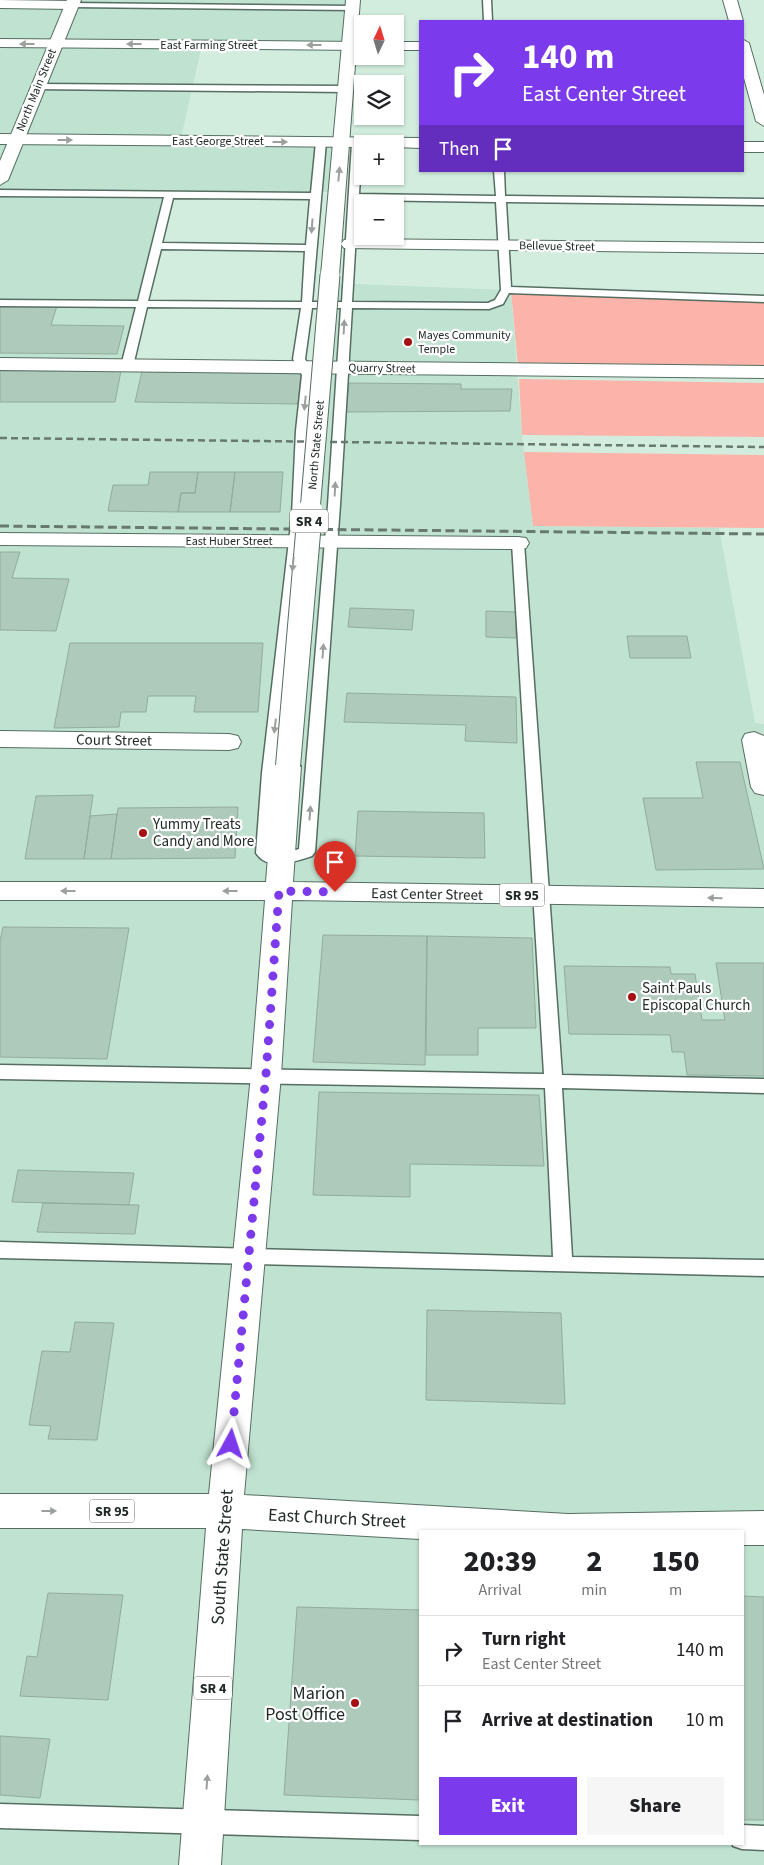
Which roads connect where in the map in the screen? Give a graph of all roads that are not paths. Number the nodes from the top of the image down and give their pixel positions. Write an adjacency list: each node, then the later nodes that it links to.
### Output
1 (487, 0): 7 (lane)
2 (730, 0): 8 (street)
3 (74, 2): 4 (street); 5 (lane); 10 (street, North Main Street)
4 (0, 4)
5 (353, 4): 6 (street, North State Street / SR 4)
6 (354, 18)
7 (488, 20)
8 (736, 20)
9 (0, 44): 10 (street, East Farming Street, one-way to 9)
10 (55, 44): 11 (street, East Farming Street, one-way to 10); 16 (street, North Main Street)
11 (354, 46)
12 (404, 46): 13 (street)
13 (419, 46)
14 (747, 47): 18 (street)
15 (354, 55): 17 (street, North State Street / SR 4)
16 (37, 87): 17 (lane); 20 (street, North Main Street)
17 (346, 89): 22 (street, North State Street / SR 4)
18 (764, 121)
19 (0, 139): 20 (street, East George Street)
20 (16, 140): 21 (street, East George Street, one-way to 21); 27 (street, North Main Street)
21 (321, 142): 22 (street, East George Street); 30 (lane)
22 (349, 142): 23 (street, East George Street); 31 (lane); 58 (street, North State Street / SR 4, one-way to 22, bridge)
23 (419, 143)
24 (744, 146): 25 (street)
25 (764, 147)
26 (498, 172): 32 (lane)
27 (0, 180)
28 (0, 193): 29 (lane)
29 (169, 195): 30 (lane); 36 (lane)
30 (315, 196): 37 (lane, one-way to 37)
31 (353, 197): 32 (lane); 34 (lane)
32 (500, 199): 33 (lane); 35 (lane)
33 (764, 202)
34 (350, 244): 35 (street, Bellevue Street); 44 (lane)
35 (502, 245): 38 (street, Bellevue Street); 39 (lane)
36 (157, 246): 37 (lane); 42 (lane)
37 (311, 248): 43 (lane)
38 (764, 248)
39 (506, 290): 40 (lane); 44 (lane)
40 (764, 299)
41 (0, 303): 42 (lane)
42 (144, 304): 43 (lane); 46 (lane)
43 (307, 305): 44 (lane); 47 (lane)
44 (346, 305): 48 (lane, one-way to 44)
45 (0, 364): 46 (street, Quarry Street)
46 (127, 366): 47 (street, Quarry Street)
47 (304, 368): 48 (street, Quarry Street); 51 (lane, one-way to 51)
48 (342, 368): 49 (street, Quarry Street); 52 (lane, one-way to 48)
49 (764, 372)
50 (0, 540): 51 (street, East Huber Street)
51 (295, 542): 52 (street, East Huber Street); 58 (lane, one-way to 58)
52 (331, 542): 53 (street, East Huber Street); 58 (lane, one-way to 52)
53 (518, 543): 61 (lane)
54 (0, 739): 56 (street, Court Street)
55 (754, 740): 57 (street)
56 (229, 742)
57 (764, 787)
58 (282, 860): 60 (street, North State Street / SR 4)
59 (0, 891): 60 (street, East Center Street / SR 95, one-way to 59)
60 (279, 891): 61 (street, East Center Street / SR 95); 64 (street, South State Street / SR 4)
61 (540, 896): 62 (street, East Center Street / SR 95, one-way to 61); 65 (lane)
62 (764, 898)
63 (0, 1072): 64 (lane)
64 (266, 1074): 65 (lane); 68 (street, South State Street / SR 4)
65 (554, 1081): 66 (lane); 69 (lane)
66 (764, 1086)
67 (0, 1250): 68 (lane)
68 (247, 1256): 69 (lane); 72 (street, South State Street / SR 4)
69 (563, 1265): 70 (lane)
70 (764, 1268)
71 (0, 1511): 72 (street, East Church Street / SR 95, one-way to 72)
72 (225, 1511): 74 (street, East Church Street / SR 95); 77 (street, South State Street / SR 4, one-way to 72)
73 (764, 1528): 75 (street, East Church Street / SR 95)
74 (551, 1530)
75 (633, 1530)
76 (0, 1816): 77 (lane)
77 (204, 1822): 78 (lane); 81 (street, South State Street / SR 4)
78 (419, 1828)
79 (744, 1837): 80 (lane)
80 (764, 1838)
81 (200, 1865)

